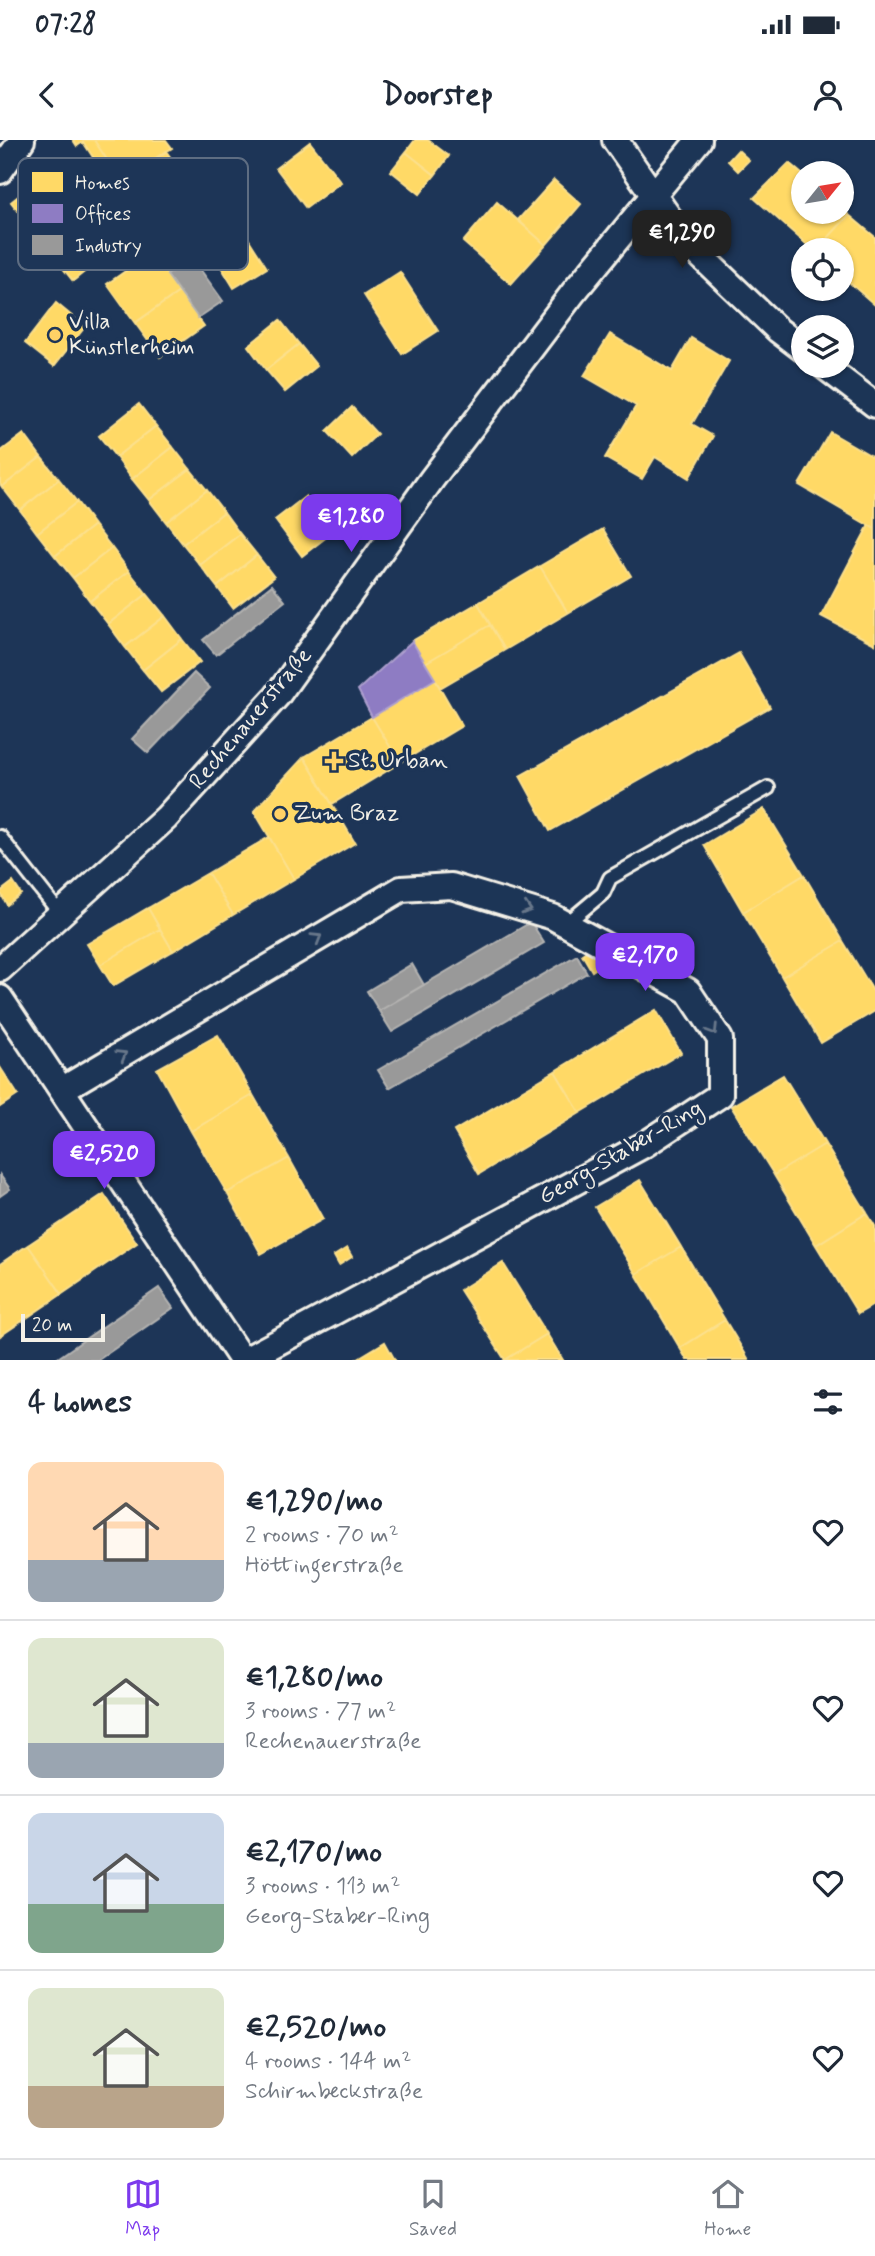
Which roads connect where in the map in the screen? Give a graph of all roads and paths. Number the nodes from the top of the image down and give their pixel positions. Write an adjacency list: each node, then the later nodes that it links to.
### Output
1 (22, 140): 4 (street)
2 (615, 140): 5 (street)
3 (699, 140): 5 (street, Rechenauerstraße)
4 (0, 171)
5 (654, 193): 6 (street); 11 (street, Rechenauerstraße)
6 (791, 340)
7 (840, 378): 8 (street)
8 (875, 405)
9 (768, 788): 12 (lane)
10 (0, 837): 11 (lane)
11 (61, 915): 13 (street, Rechenauerstraße)
12 (566, 924): 15 (street, Georg-Staber-Ring, one-way to 12); 16 (street, Georg-Staber-Ring, one-way to 16)
13 (0, 969)
14 (0, 998): 15 (street)
15 (63, 1090): 16 (street)
16 (244, 1360)

